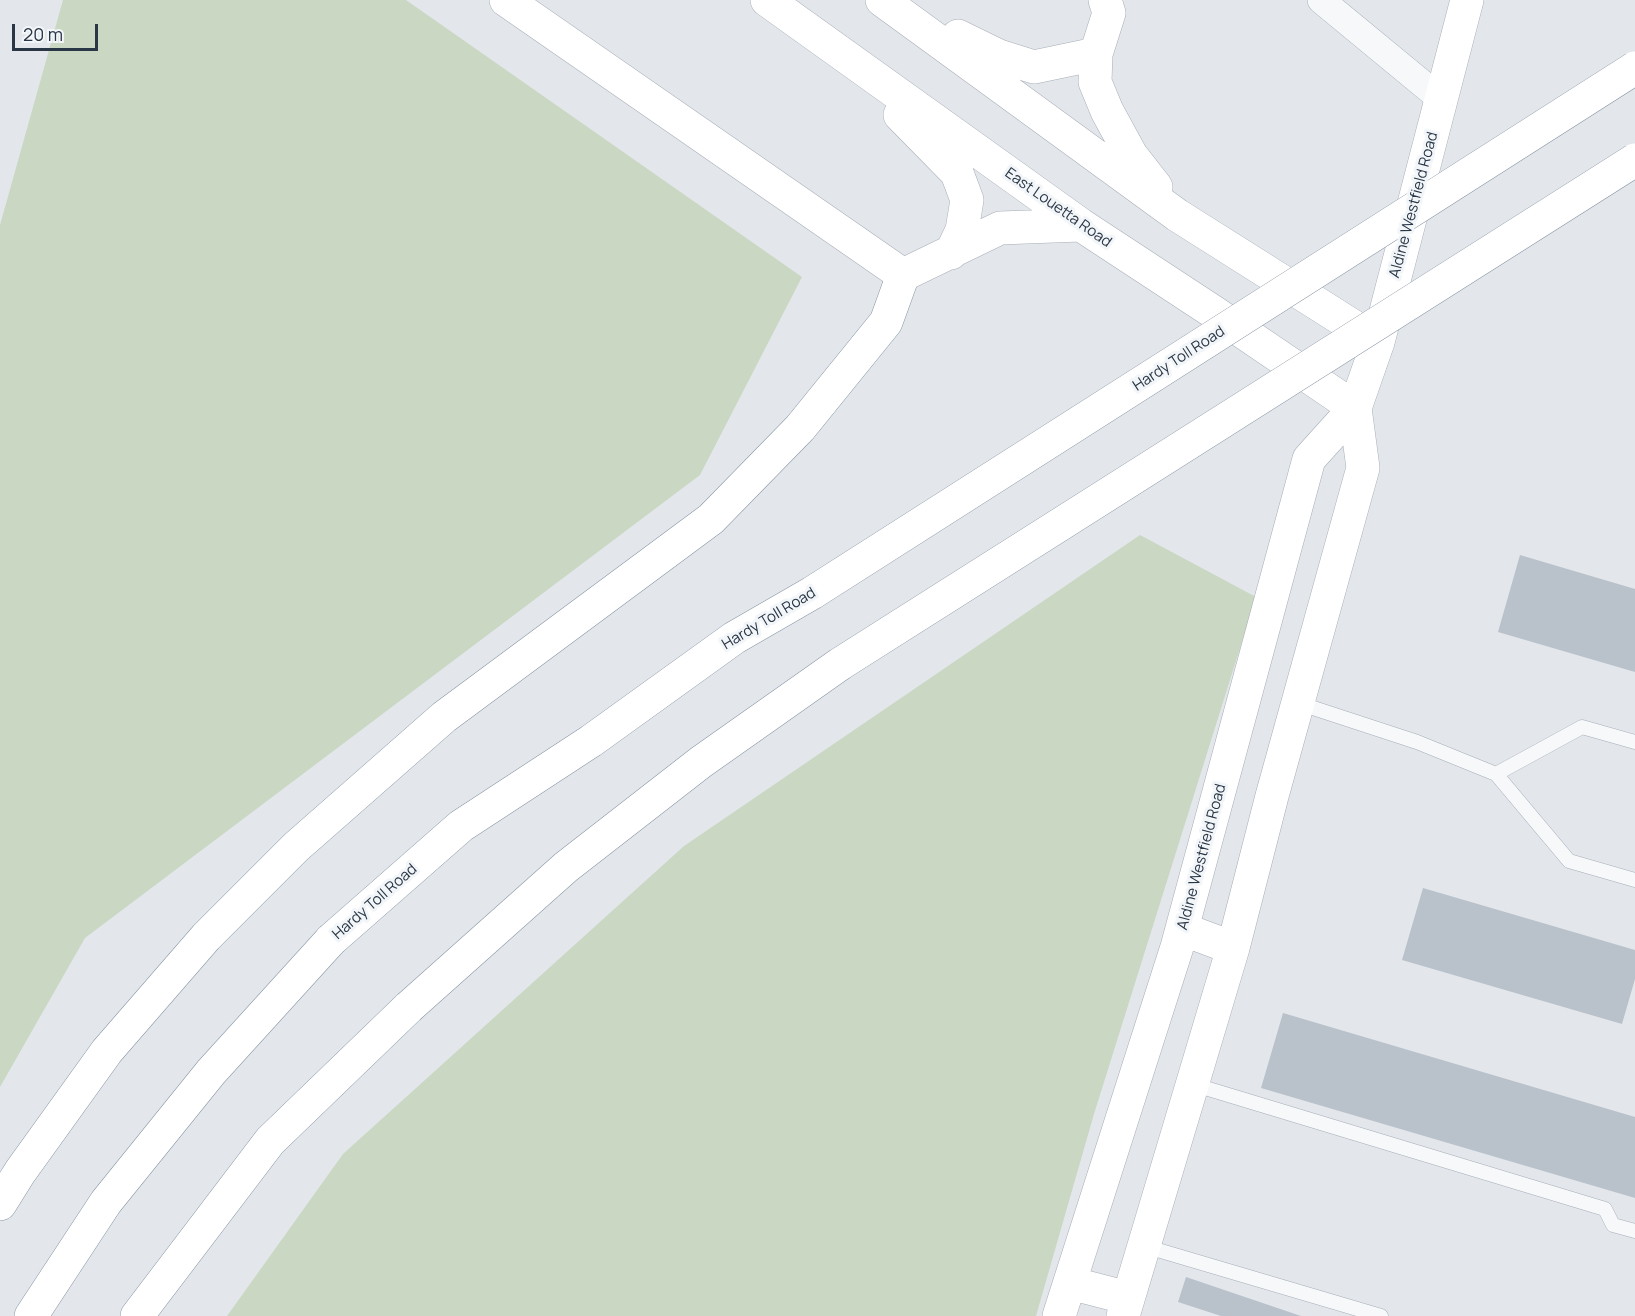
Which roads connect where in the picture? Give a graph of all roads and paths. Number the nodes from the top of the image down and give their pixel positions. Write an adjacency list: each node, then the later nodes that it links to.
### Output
1 (506, 0): 16 (main road)
2 (767, 0): 8 (main road, East Louetta Road)
3 (882, 0): 13 (main road)
4 (887, 0): 9 (main road)
5 (1105, 0): 9 (main road)
6 (1321, 0): 11 (street)
7 (1467, 0): 11 (main road, Aldine Westfield Road)
8 (830, 45): 14 (main road, East Louetta Road); 15 (main road)
9 (1096, 54): 13 (main road)
10 (1635, 68): 31 (main road, Hardy Toll Road, bridge)
11 (1441, 99): 17 (main road, Aldine Westfield Road)
12 (1635, 160): 32 (main road, bridge)
13 (1177, 215): 17 (main road)
14 (1081, 225): 15 (main road); 18 (main road, East Louetta Road)
15 (951, 253): 16 (main road)
16 (903, 275): 26 (main road)
17 (1378, 342): 18 (main road, Aldine Westfield Road)
18 (1355, 408): 19 (main road, Aldine Westfield Road); 23 (main road, Aldine Westfield Road)
19 (1298, 703): 21 (lane); 24 (main road, Aldine Westfield Road)
20 (1635, 742): 21 (lane)
21 (1496, 774): 22 (lane)
22 (1635, 880)
23 (1182, 929): 24 (main road); 29 (main road, Aldine Westfield Road)
24 (1233, 948): 25 (main road, Aldine Westfield Road)
25 (1192, 1084): 27 (lane); 28 (main road, Aldine Westfield Road)
26 (0, 1204)
27 (1635, 1232)
28 (1144, 1246): 30 (main road, Aldine Westfield Road); 34 (lane)
29 (1070, 1283): 30 (main road); 33 (main road, Aldine Westfield Road)
30 (1126, 1307)
31 (31, 1316)
32 (137, 1316)
33 (1059, 1316)
34 (1381, 1316)

